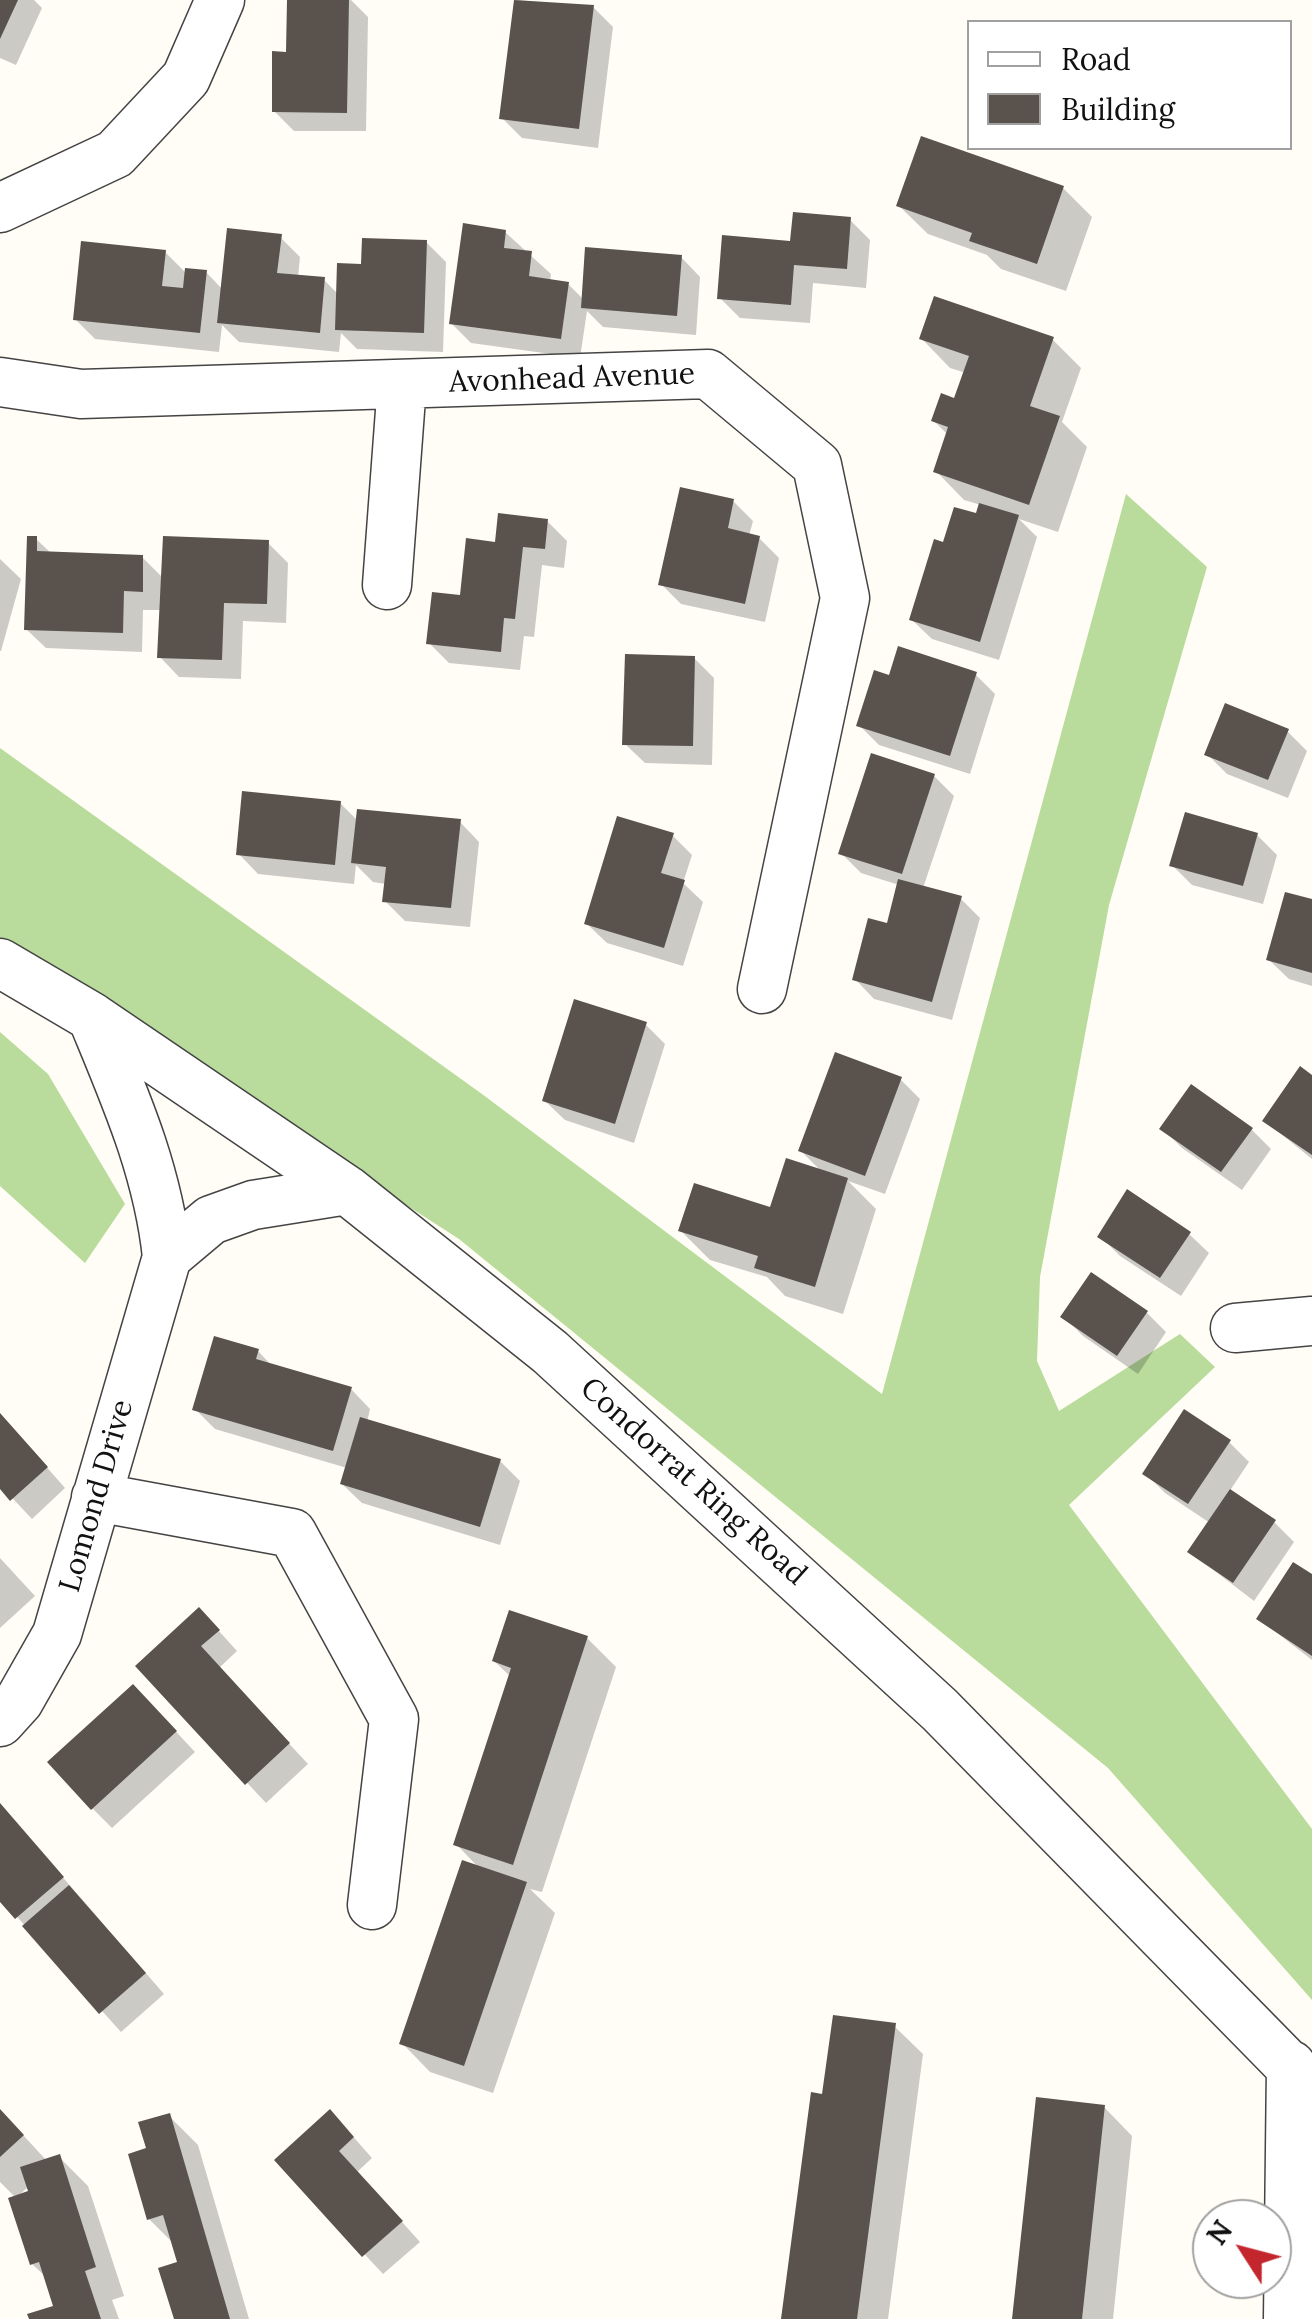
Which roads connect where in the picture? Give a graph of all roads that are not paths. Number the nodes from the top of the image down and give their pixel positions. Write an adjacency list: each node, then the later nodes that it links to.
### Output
1 (220, 0): 2 (street)
2 (0, 208)
3 (0, 382): 4 (street, Avonhead Avenue)
4 (402, 384): 5 (street); 7 (street, Avonhead Avenue)
5 (387, 585)
6 (0, 962): 8 (street, Condorrat Ring Road)
7 (762, 989)
8 (92, 1018): 9 (street, Condorrat Ring Road); 10 (street)
9 (347, 1190): 10 (street); 16 (street, Condorrat Ring Road)
10 (166, 1257): 13 (street, Lomond Drive)
11 (1312, 1321): 12 (street)
12 (1235, 1328)
13 (96, 1497): 14 (street, Lomond Drive); 15 (street)
14 (0, 1722)
15 (372, 1904)
16 (1301, 2077): 17 (street)
17 (1288, 2319)

